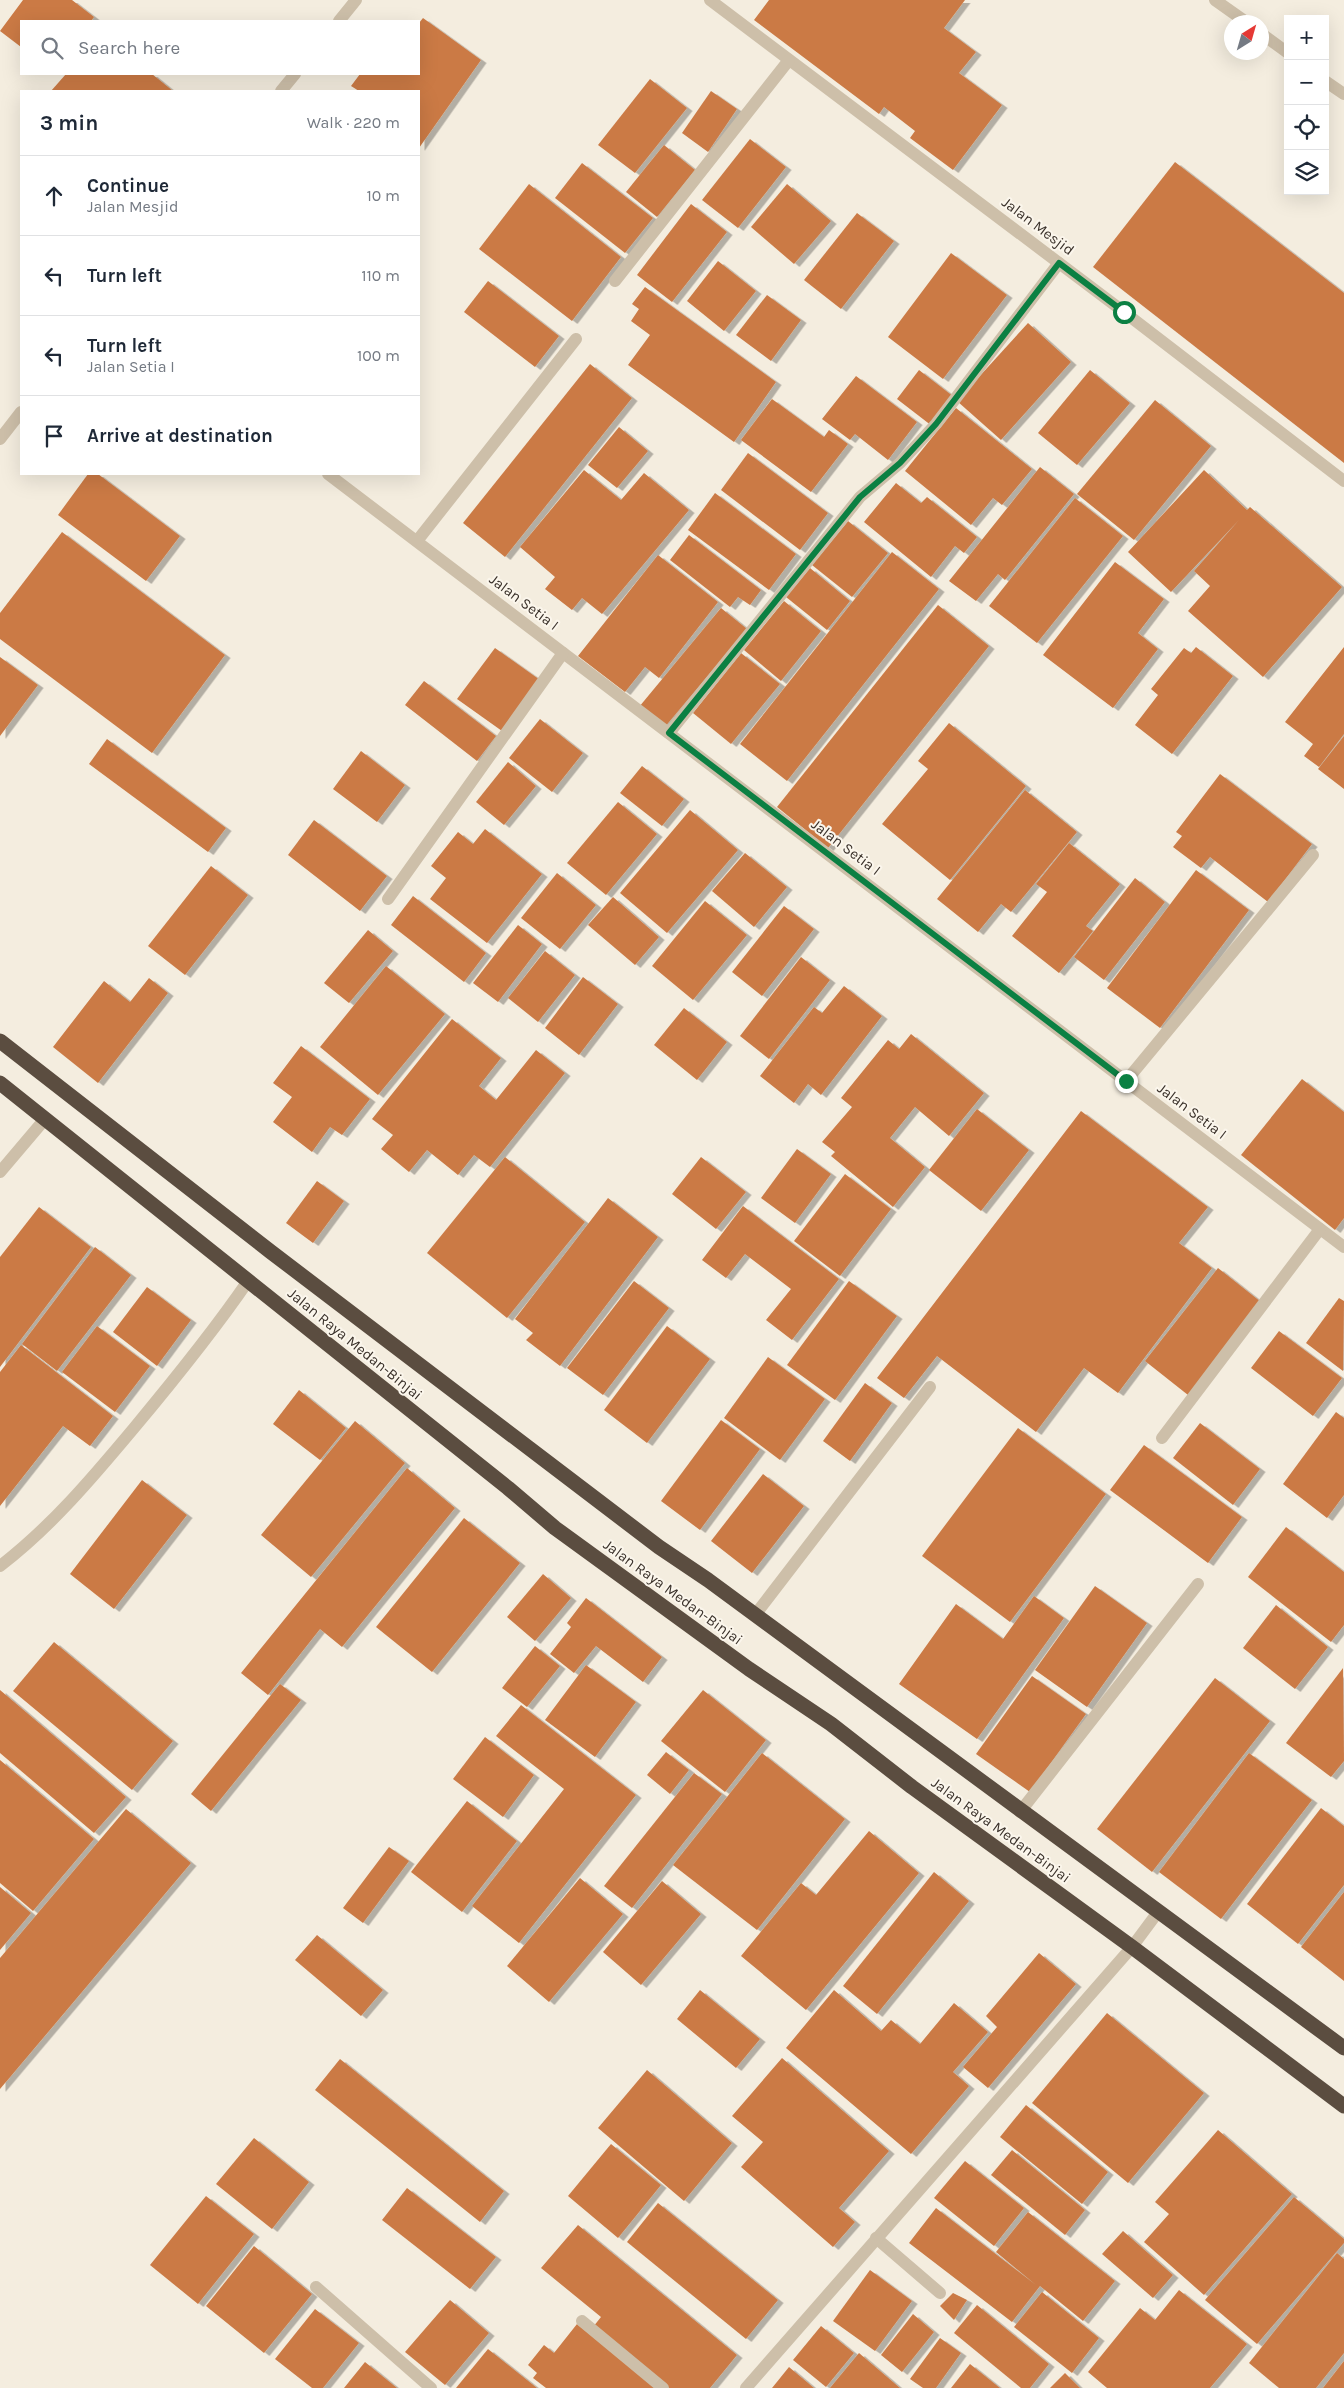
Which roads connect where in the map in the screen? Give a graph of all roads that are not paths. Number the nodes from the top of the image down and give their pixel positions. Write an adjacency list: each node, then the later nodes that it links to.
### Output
1 (356, 0): 5 (street)
2 (710, 0): 8 (street, Jalan Mesjid)
3 (1215, 0): 4 (street)
4 (1236, 15)
5 (340, 20)
6 (1269, 39): 7 (street)
7 (1284, 50)
8 (789, 60): 13 (street, Jalan Mesjid); 14 (street)
9 (295, 75): 11 (street)
10 (1329, 83): 12 (street)
11 (282, 90)
12 (1344, 94)
13 (1059, 263): 19 (street, Jalan Mesjid); 22 (street)
14 (615, 281)
15 (576, 339): 20 (street)
16 (20, 413): 17 (street)
17 (0, 439)
18 (329, 475): 20 (street, Jalan Setia I)
19 (1344, 481)
20 (417, 542): 21 (street, Jalan Setia I)
21 (564, 652): 22 (street, Jalan Setia I); 24 (street)
22 (669, 733): 26 (street, Jalan Setia I)
23 (1313, 855): 26 (street)
24 (388, 899)
25 (0, 1041): 37 (highway, Jalan Raya Medan-Binjai)
26 (1126, 1081): 30 (street, Jalan Setia I)
27 (0, 1083): 28 (highway, Jalan Raya Medan-Binjai)
28 (45, 1119): 29 (street); 32 (highway, Jalan Raya Medan-Binjai)
29 (0, 1172)
30 (1320, 1229): 31 (street, Jalan Setia I); 34 (street)
31 (1343, 1244)
32 (248, 1281): 35 (street); 40 (highway, Jalan Raya Medan-Binjai)
33 (930, 1387): 37 (street)
34 (1162, 1438)
35 (0, 1566)
36 (1198, 1584): 38 (street)
37 (755, 1615): 38 (highway, Jalan Raya Medan-Binjai)
38 (1020, 1812): 39 (highway, Jalan Raya Medan-Binjai)
39 (1158, 1912): 40 (street); 41 (highway, Jalan Raya Medan-Binjai)
40 (1132, 1947): 42 (highway, Jalan Raya Medan-Binjai); 43 (street)
41 (1344, 2048)
42 (1344, 2106)
43 (876, 2238): 45 (street); 47 (street)
44 (316, 2287): 48 (street)
45 (940, 2293)
46 (582, 2321): 49 (street)
47 (753, 2386)
48 (431, 2388)
49 (663, 2388)

